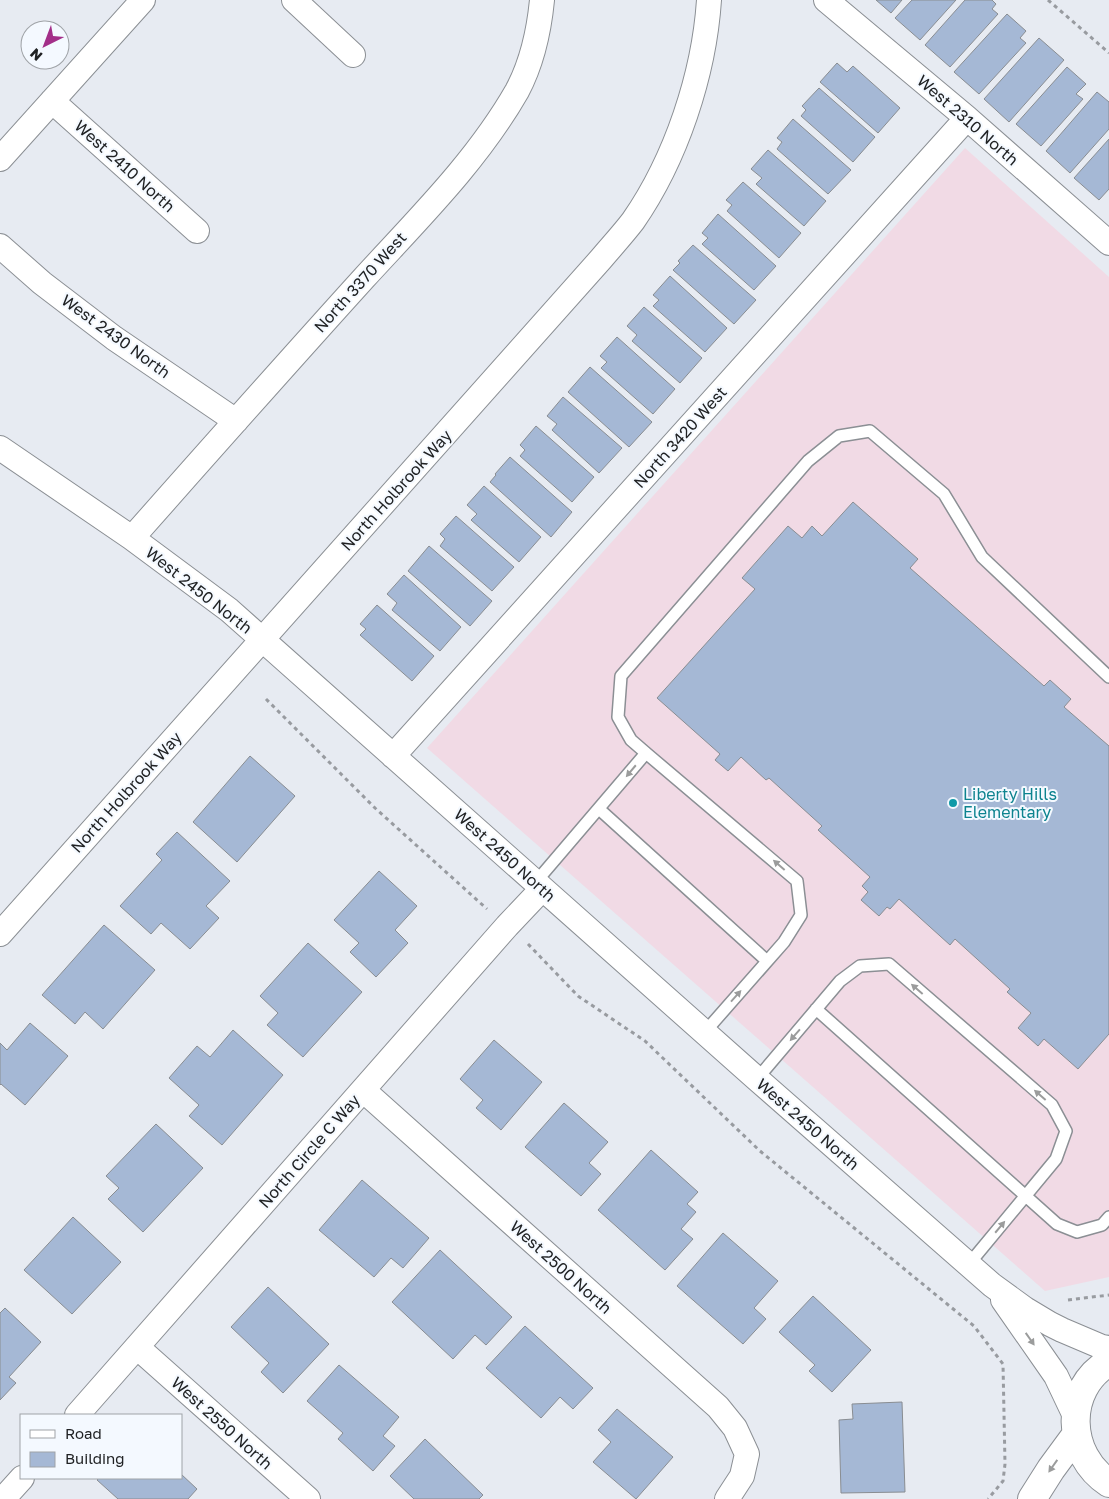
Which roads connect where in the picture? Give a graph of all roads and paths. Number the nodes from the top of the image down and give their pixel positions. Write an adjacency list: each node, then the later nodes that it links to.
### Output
1 (143, 0): 9 (street)
2 (294, 0): 8 (street)
3 (542, 0): 15 (street, North 3370 West)
4 (709, 0): 18 (street, North Holbrook Way)
5 (826, 0): 10 (street, West 2310 North)
6 (1048, 0): 7 (path)
7 (1109, 53)
8 (353, 55)
9 (52, 101): 11 (street); 12 (street, West 2410 North)
10 (967, 118): 13 (street, West 2310 North); 22 (street, North 3420 West)
11 (0, 159)
12 (197, 231)
13 (1109, 243)
14 (0, 246): 15 (street, West 2430 North)
15 (236, 421): 17 (street, North 3370 West)
16 (0, 448): 17 (street, West 2450 North)
17 (132, 538): 18 (street, West 2450 North)
18 (262, 640): 22 (street, West 2450 North); 26 (street, North Holbrook Way)
19 (1109, 677): 21 (lane)
20 (266, 699): 25 (path)
21 (646, 753): 23 (lane, one-way to 23); 28 (lane, one-way to 21)
22 (393, 756): 24 (street, West 2450 North)
23 (599, 810): 24 (lane); 28 (lane)
24 (539, 886): 30 (street, West 2450 North); 32 (street, North Circle C Way)
25 (480, 902)
26 (0, 934)
27 (530, 945): 49 (path)
28 (767, 961): 30 (lane, one-way to 28)
29 (816, 1009): 31 (lane, one-way to 31); 33 (lane); 33 (lane, one-way to 29)
30 (704, 1032): 31 (street, West 2450 North)
31 (757, 1079): 35 (street, West 2450 North)
32 (363, 1090): 39 (street, North Circle C Way); 48 (street, West 2500 North)
33 (1026, 1196): 34 (lane); 35 (lane, one-way to 33)
34 (1109, 1217)
35 (969, 1264): 36 (street, West 2450 North)
36 (992, 1284): 40 (street, West 2450 North); 43 (street, West 2450 North, one-way to 43)
37 (1109, 1295): 38 (path)
38 (1068, 1300)
39 (137, 1348): 42 (street, North Circle C Way); 47 (street, West 2550 North)
40 (1109, 1348)
41 (1109, 1362): 43 (street)
42 (78, 1414)
43 (1075, 1425): 45 (street); 50 (street, one-way to 50)
44 (21, 1479): 46 (street)
45 (1109, 1483)
46 (3, 1499)
47 (308, 1499)
48 (727, 1499)
49 (988, 1499)
50 (1032, 1499)

